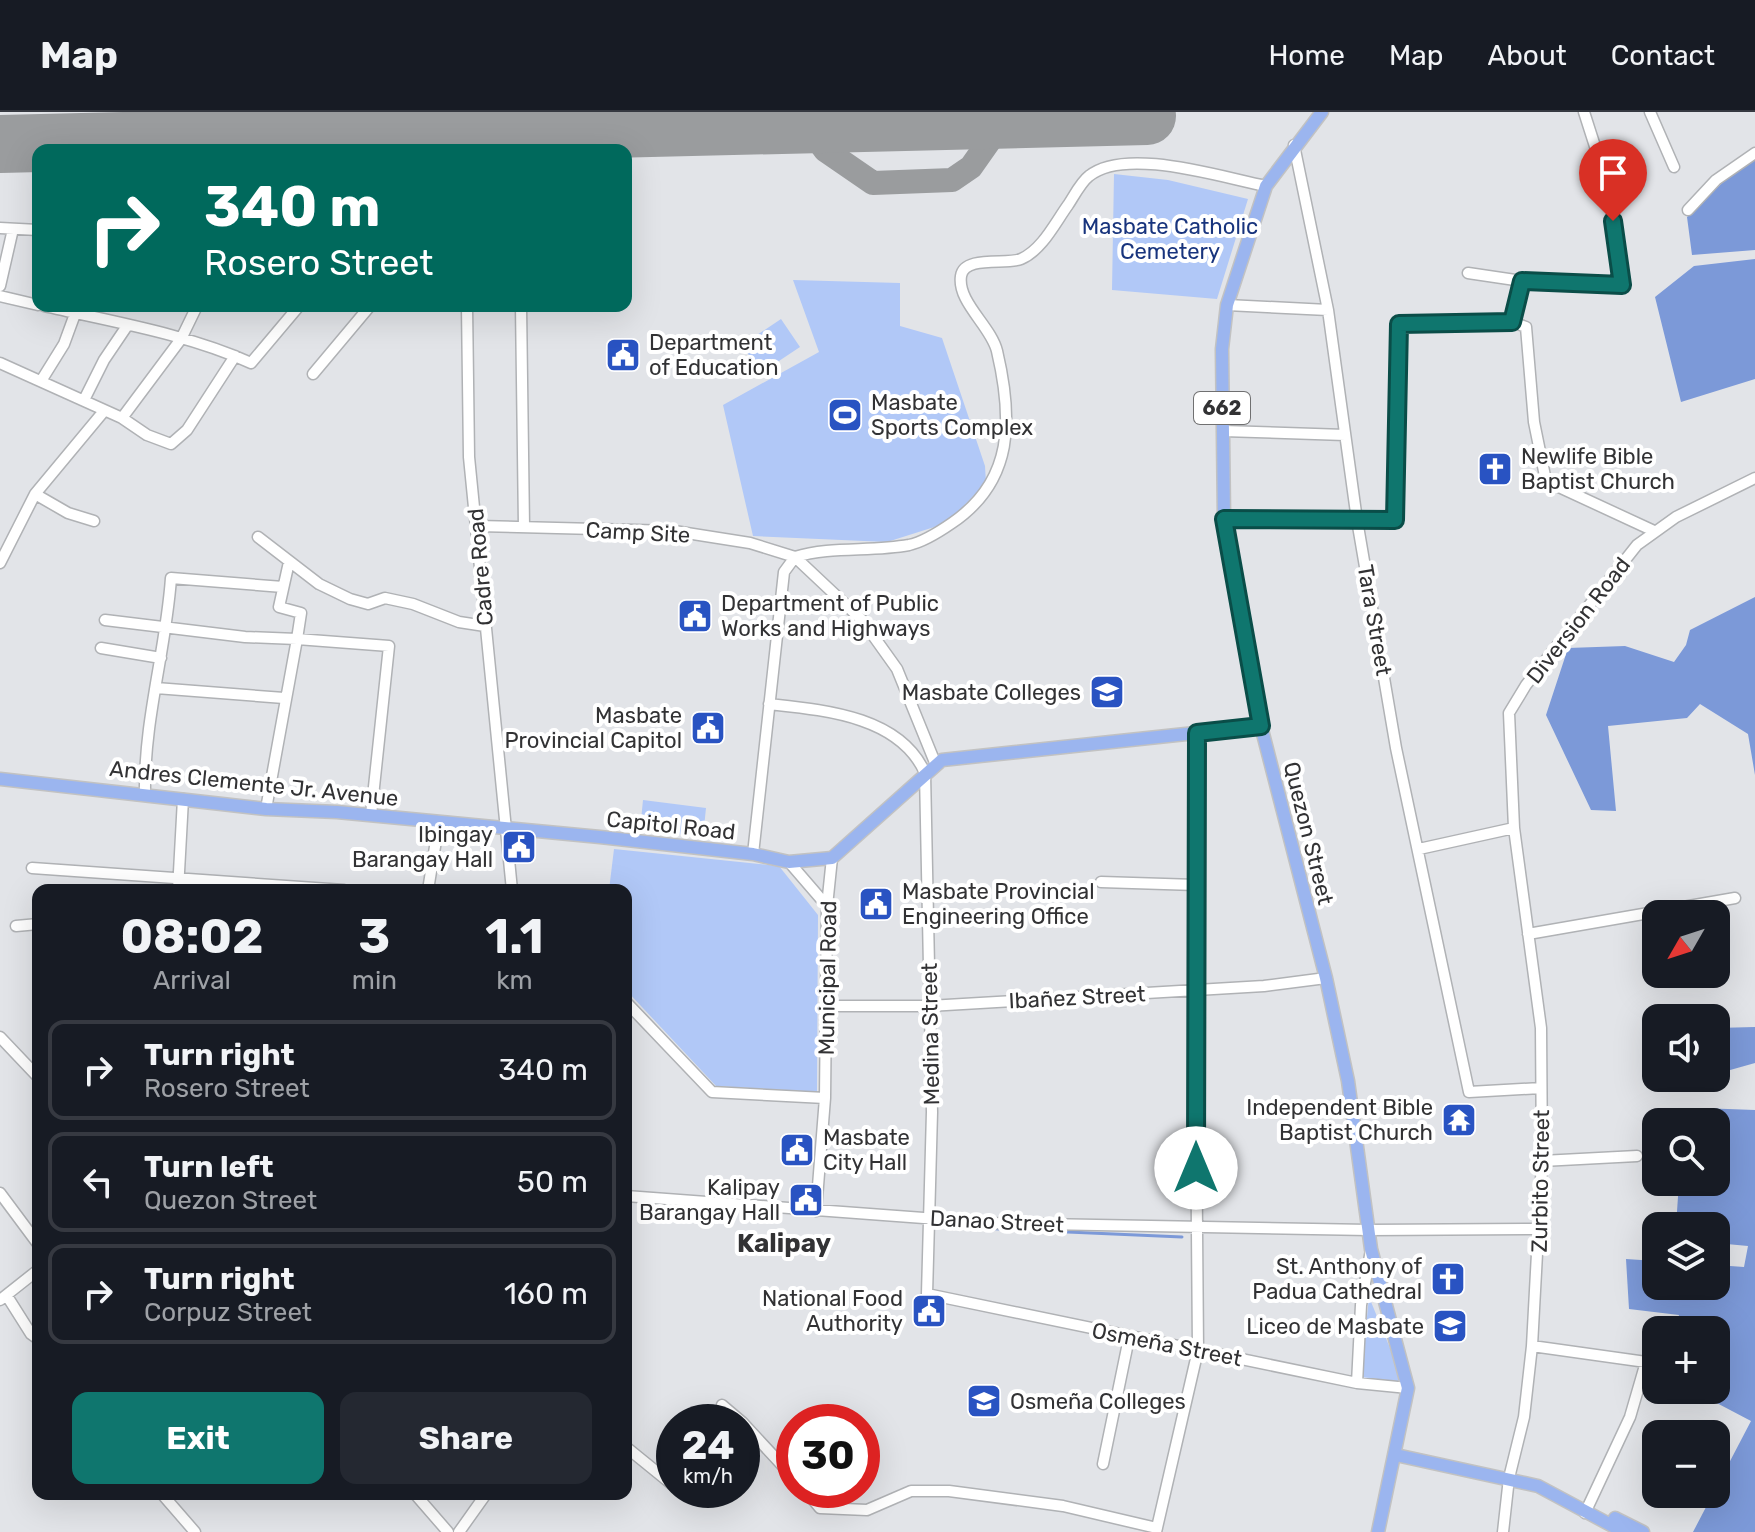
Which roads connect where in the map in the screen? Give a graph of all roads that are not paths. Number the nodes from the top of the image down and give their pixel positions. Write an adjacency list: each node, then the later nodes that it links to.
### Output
1 (1322, 112): 4 (main road, Quezon Street / 662)
2 (1584, 112): 13 (street)
3 (1650, 112): 6 (street)
4 (1294, 145): 7 (main road, Quezon Street / 662); 18 (street, Tara Street)
5 (1755, 153): 8 (street)
6 (1674, 167)
7 (1266, 186): 17 (main road, Quezon Street / 662); 46 (street)
8 (1688, 210)
9 (0, 228): 10 (street)
10 (13, 229): 11 (street); 14 (street)
11 (32, 230)
12 (1468, 273): 13 (street)
13 (1522, 281): 25 (street)
14 (0, 286)
15 (0, 296): 16 (street)
16 (32, 303)
17 (1227, 305): 18 (street); 35 (main road, Quezon Street / 662)
18 (1328, 310): 36 (street, Tara Street)
19 (80, 312): 26 (street); 31 (street)
20 (194, 312): 27 (street)
21 (294, 312): 28 (street)
22 (365, 312): 30 (street)
23 (467, 312): 42 (street, Cadre Road)
24 (521, 312): 43 (street)
25 (1512, 322): 40 (street); 44 (street)
26 (127, 326): 27 (street); 32 (street)
27 (181, 339): 28 (street); 34 (street)
28 (235, 356): 34 (street)
29 (0, 363): 31 (street)
30 (313, 374)
31 (41, 381): 32 (street)
32 (84, 400): 33 (street)
33 (104, 411): 34 (street); 38 (street)
34 (122, 418)
35 (1223, 431): 36 (street); 39 (main road, Quezon Street / 662)
36 (1345, 435): 40 (street, Tara Street)
37 (1755, 478): 44 (street, Diversion Road)
38 (35, 494): 41 (street); 48 (street)
39 (1224, 519): 40 (street); 59 (main road, Quezon Street / 662)
40 (1357, 520): 72 (street, Tara Street)
41 (94, 521)
42 (478, 526): 43 (street, Camp Site); 52 (street, Cadre Road)
43 (524, 527): 46 (street, Camp Site)
44 (1654, 531): 71 (street, Diversion Road)
45 (258, 537): 47 (street)
46 (795, 557): 58 (street); 61 (street)
47 (289, 562): 49 (street); 52 (street)
48 (0, 563)
49 (283, 587): 51 (street); 53 (street)
50 (105, 620): 51 (street)
51 (168, 626): 53 (street); 55 (street)
52 (485, 626): 70 (street, Cadre Road)
53 (297, 639): 57 (street); 68 (street)
54 (101, 648): 55 (street)
55 (161, 658): 56 (street)
56 (156, 688): 57 (street); 65 (street)
57 (284, 698): 67 (street)
58 (769, 704): 62 (street); 73 (street)
59 (1261, 726): 60 (main road); 87 (main road, Quezon Street)
60 (1197, 733): 63 (main road); 81 (street)
61 (930, 748): 62 (street); 63 (street)
62 (916, 753): 63 (street)
63 (930, 769): 74 (main road); 90 (street, Medina Street)
64 (0, 779): 65 (main road, Andres Clemente Jr. Avenue)
65 (145, 792): 66 (main road, Andres Clemente Jr. Avenue)
66 (183, 799): 67 (main road, Andres Clemente Jr. Avenue); 78 (street)
67 (266, 809): 68 (main road, Andres Clemente Jr. Avenue)
68 (371, 815): 69 (main road, Andres Clemente Jr. Avenue)
69 (439, 822): 70 (main road, Andres Clemente Jr. Avenue); 79 (street)
70 (505, 828): 73 (main road, Capitol Road); 80 (street, Cadre Road)
71 (1514, 828): 72 (street); 86 (street, Zurbito Street)
72 (1419, 849): 94 (street, Tara Street)
73 (753, 854): 75 (main road, Capitol Road)
74 (832, 858): 75 (main road, Capitol Road); 83 (street, Municipal Road)
75 (789, 862): 83 (street)
76 (32, 868): 78 (street)
77 (1101, 882): 81 (street)
78 (179, 884)
79 (429, 884)
80 (512, 884)
81 (1196, 885): 88 (street)
82 (1735, 898): 86 (street)
83 (827, 906): 89 (street, Municipal Road)
84 (32, 925): 85 (street)
85 (16, 926)
86 (1528, 934): 94 (street, Zurbito Street)
87 (1326, 978): 88 (street, Ibañez Street); 104 (main road, Quezon Street)
88 (1195, 990): 90 (street, Ibañez Street); 102 (street)
89 (828, 1006): 90 (street, Ibañez Street); 95 (street, Municipal Road)
90 (929, 1006): 101 (street, Medina Street)
91 (632, 1008): 95 (street)
92 (0, 1037): 93 (street)
93 (32, 1071)
94 (1541, 1088): 97 (street, Zurbito Street)
95 (825, 1098): 100 (street, Municipal Road)
96 (1637, 1156): 97 (street)
97 (1542, 1161): 103 (street, Zurbito Street)
98 (0, 1193): 105 (street)
99 (632, 1196): 100 (street, Danao Street)
100 (816, 1211): 101 (street, Danao Street)
101 (928, 1218): 102 (street, Danao Street); 108 (street, Medina Street)
102 (1196, 1228): 104 (street, Danao Street); 113 (street)
103 (1541, 1229): 104 (street, Danao Street); 112 (street, Zurbito Street)
104 (1369, 1230): 106 (main road, Quezon Street)
105 (32, 1236)
106 (1371, 1249): 114 (street); 115 (main road, Quezon Street)
107 (32, 1275): 109 (street)
108 (927, 1294): 111 (street, Osmeña Street)
109 (4, 1298): 110 (street)
110 (32, 1335)
111 (1129, 1338): 113 (street, Osmeña Street); 120 (street)
112 (1532, 1346): 122 (street, Zurbito Street); 129 (street)
113 (1198, 1350): 114 (street, Osmeña Street); 130 (street)
114 (1357, 1383): 115 (street, Osmeña Street)
115 (1408, 1388): 118 (main road, Quezon Street)
116 (760, 1441): 119 (street)
117 (632, 1452): 121 (street)
118 (1396, 1455): 122 (main road); 134 (main road, Quezon Street)
119 (776, 1459)
120 (1103, 1464)
121 (656, 1471)
122 (1509, 1478): 129 (main road); 135 (street, Zurbito Street)
123 (167, 1500): 131 (street)
124 (420, 1500): 132 (street)
125 (482, 1500): 133 (street)
126 (880, 1504): 130 (street)
127 (820, 1508): 128 (street)
128 (872, 1508)
129 (1584, 1508): 136 (main road); 137 (main road)
130 (1156, 1530)
131 (195, 1532)
132 (448, 1532)
133 (459, 1532)
134 (1378, 1532)
135 (1503, 1532)
136 (1624, 1532)
137 (1643, 1532)

